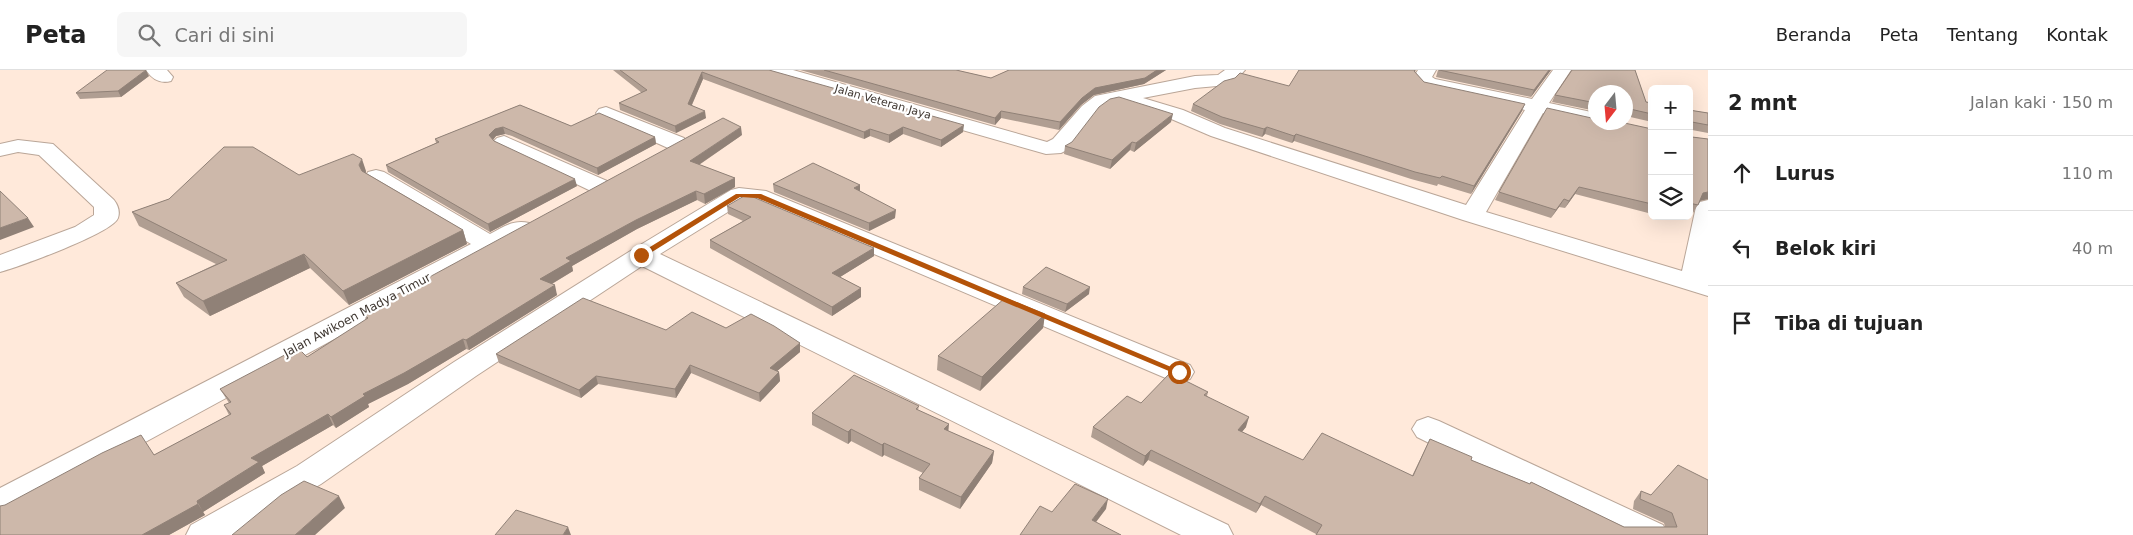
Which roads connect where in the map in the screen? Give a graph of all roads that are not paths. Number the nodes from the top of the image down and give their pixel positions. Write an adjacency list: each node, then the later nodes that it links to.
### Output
1 (773, 70): 7 (street, Jalan Veteran Jaya)
2 (1170, 70): 6 (street)
3 (1236, 70): 6 (street, Jalan Veteran Jaya)
4 (1427, 70): 8 (street)
5 (1562, 70): 8 (street)
6 (1195, 82): 7 (street, Jalan Veteran Jaya); 10 (street)
7 (1117, 96): 10 (street)
8 (1536, 108): 11 (street); 21 (street)
9 (606, 113): 15 (street)
10 (1176, 114): 21 (street)
11 (1588, 118)
12 (0, 129): 14 (street)
13 (504, 142): 18 (street)
14 (9, 148): 25 (street)
15 (651, 157)
16 (625, 171): 18 (street)
17 (376, 177): 23 (street)
18 (599, 186): 19 (street)
19 (571, 201)
20 (1708, 208): 26 (street)
21 (1472, 214): 26 (street)
22 (539, 218): 23 (street, Jalan Awikoen Madya Timur)
23 (490, 244): 29 (street, Jalan Awikoen Madya Timur)
24 (641, 255): 27 (street); 30 (street); 31 (street)
25 (0, 264)
26 (1700, 286)
27 (1179, 372)
28 (1428, 429): 32 (street)
29 (0, 504)
30 (204, 535)
31 (1215, 535)
32 (1650, 535)

